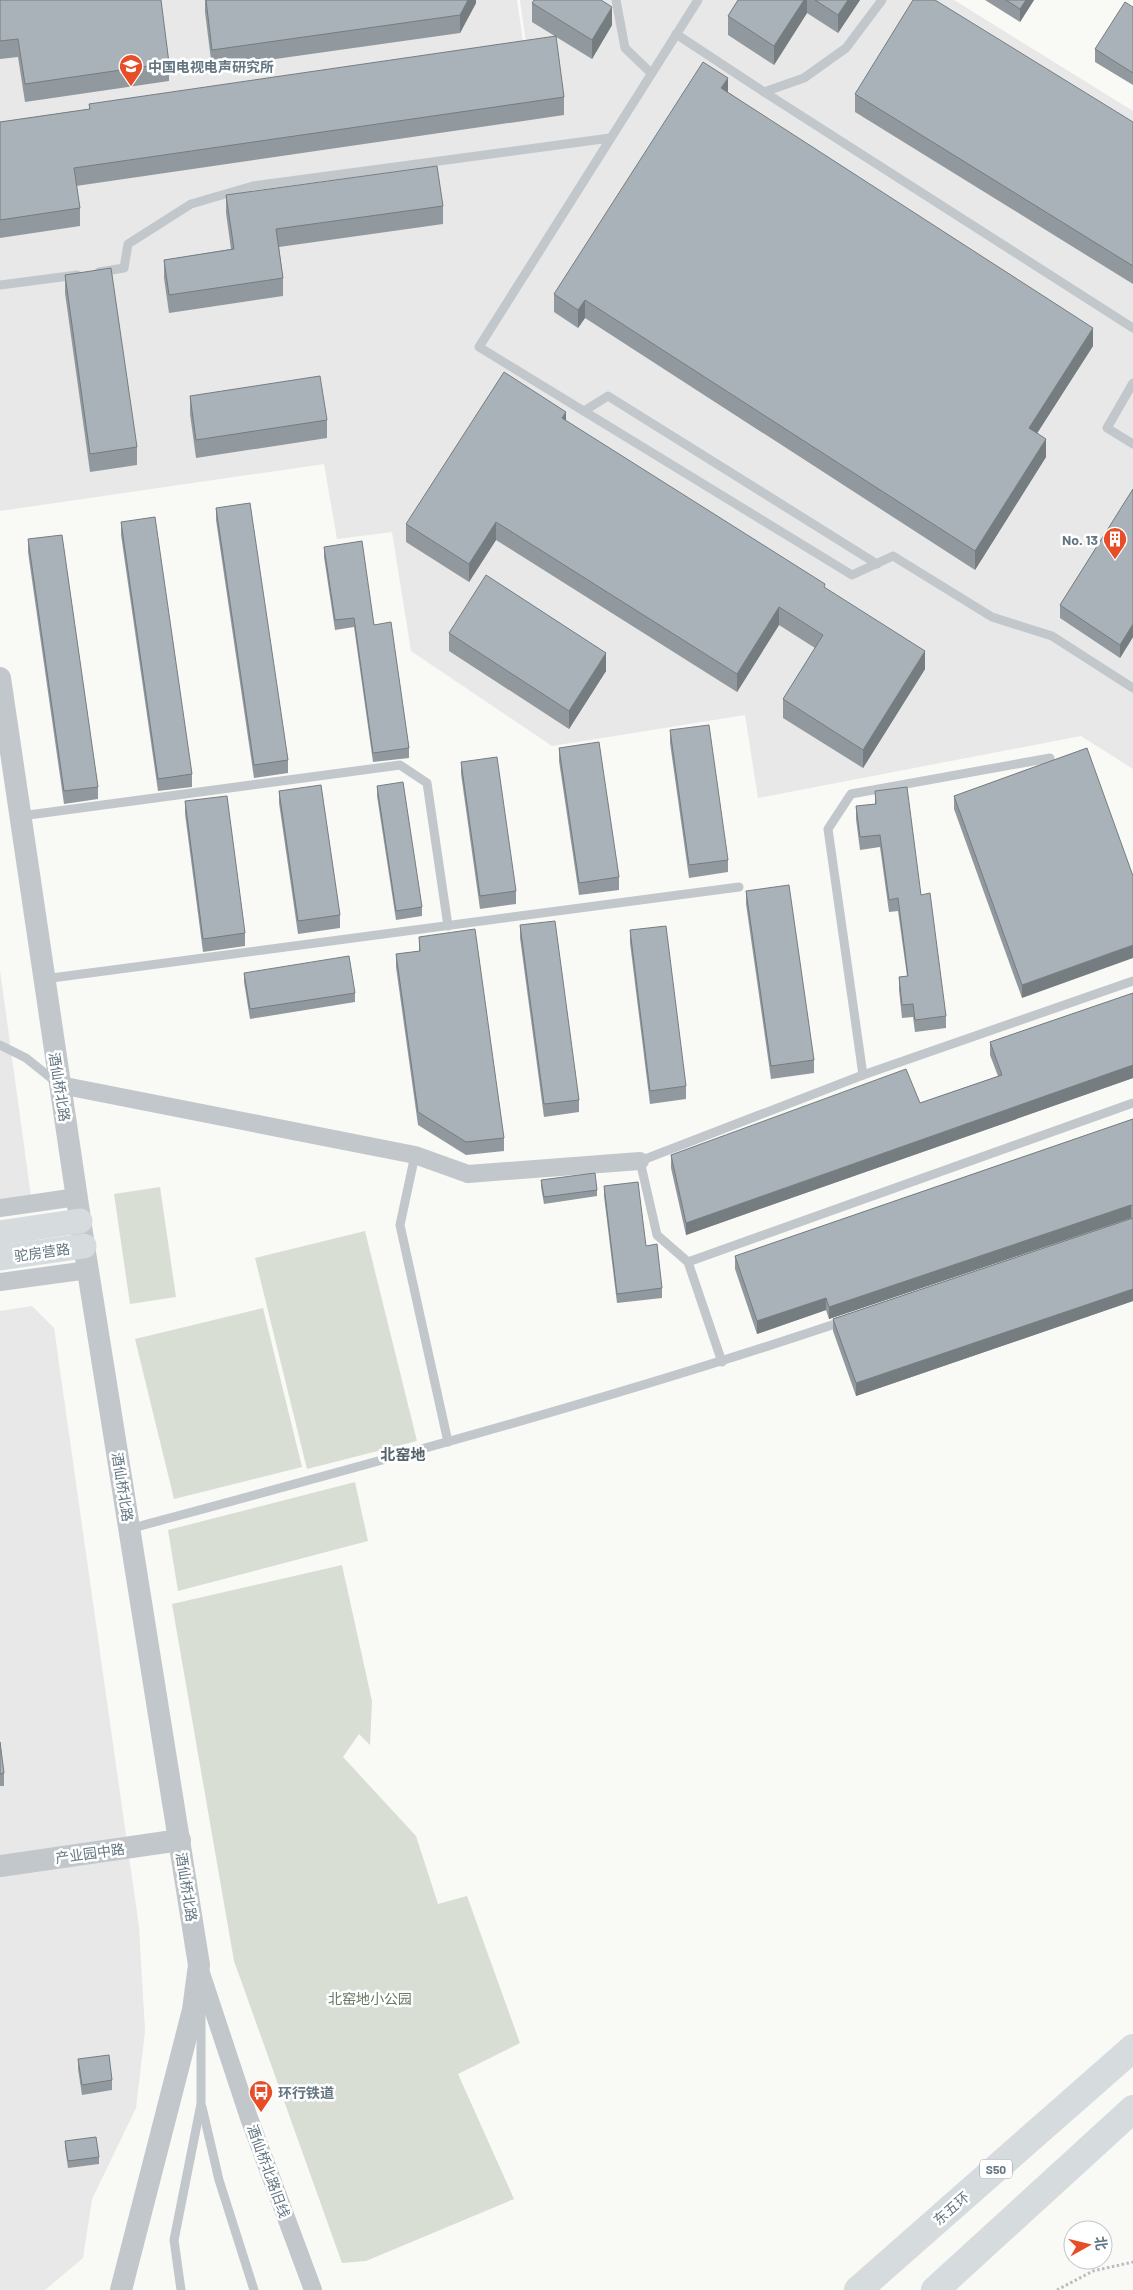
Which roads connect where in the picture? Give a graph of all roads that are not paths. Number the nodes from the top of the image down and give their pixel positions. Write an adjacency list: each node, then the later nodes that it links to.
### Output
1 (616, 0): 5 (lane)
2 (698, 0): 4 (lane)
3 (882, 0): 6 (lane)
4 (676, 34): 5 (lane); 6 (lane)
5 (651, 73): 7 (lane)
6 (764, 92): 9 (lane)
7 (610, 138): 8 (lane); 11 (lane)
8 (0, 285)
9 (1133, 328)
10 (1133, 383): 12 (lane)
11 (584, 411): 13 (lane); 13 (lane)
12 (1133, 444)
13 (877, 564): 15 (lane)
14 (0, 678): 17 (street, 酒仙桥北路)
15 (1133, 688)
16 (1050, 758): 23 (lane)
17 (21, 816): 19 (lane); 20 (street, 酒仙桥北路)
18 (739, 887): 19 (lane)
19 (448, 926): 20 (lane)
20 (44, 979): 24 (street, 酒仙桥北路)
21 (1133, 981): 23 (lane)
22 (0, 1045): 24 (lane)
23 (863, 1075): 27 (lane)
24 (60, 1085): 26 (street); 29 (street, 酒仙桥北路)
25 (1133, 1103): 33 (lane)
26 (416, 1154): 27 (street); 37 (lane)
27 (640, 1161): 33 (lane)
28 (0, 1208): 29 (street)
29 (78, 1209): 30 (main road, 驼房营路); 32 (street, 酒仙桥北路)
30 (0, 1233)
31 (0, 1258): 32 (main road, 驼房营路)
32 (86, 1258): 34 (street); 38 (street, 酒仙桥北路)
33 (688, 1262): 36 (lane)
34 (0, 1282)
35 (853, 1318): 36 (lane)
36 (722, 1362): 37 (lane)
37 (448, 1442): 38 (lane)
38 (130, 1529): 39 (street, 酒仙桥北路)
39 (180, 1840): 40 (street, 产业园中路); 41 (street, 酒仙桥北路)
40 (0, 1866)
41 (199, 1965): 43 (lane); 45 (street, 酒仙桥北路); 48 (street, 酒仙桥北路旧线)
42 (1133, 2048): 49 (highway, 东五环 / S50)
43 (201, 2104): 46 (lane); 47 (lane)
44 (1133, 2109): 50 (highway)
45 (121, 2290)
46 (180, 2290)
47 (254, 2290)
48 (313, 2290)
49 (858, 2290)
50 (935, 2290)

